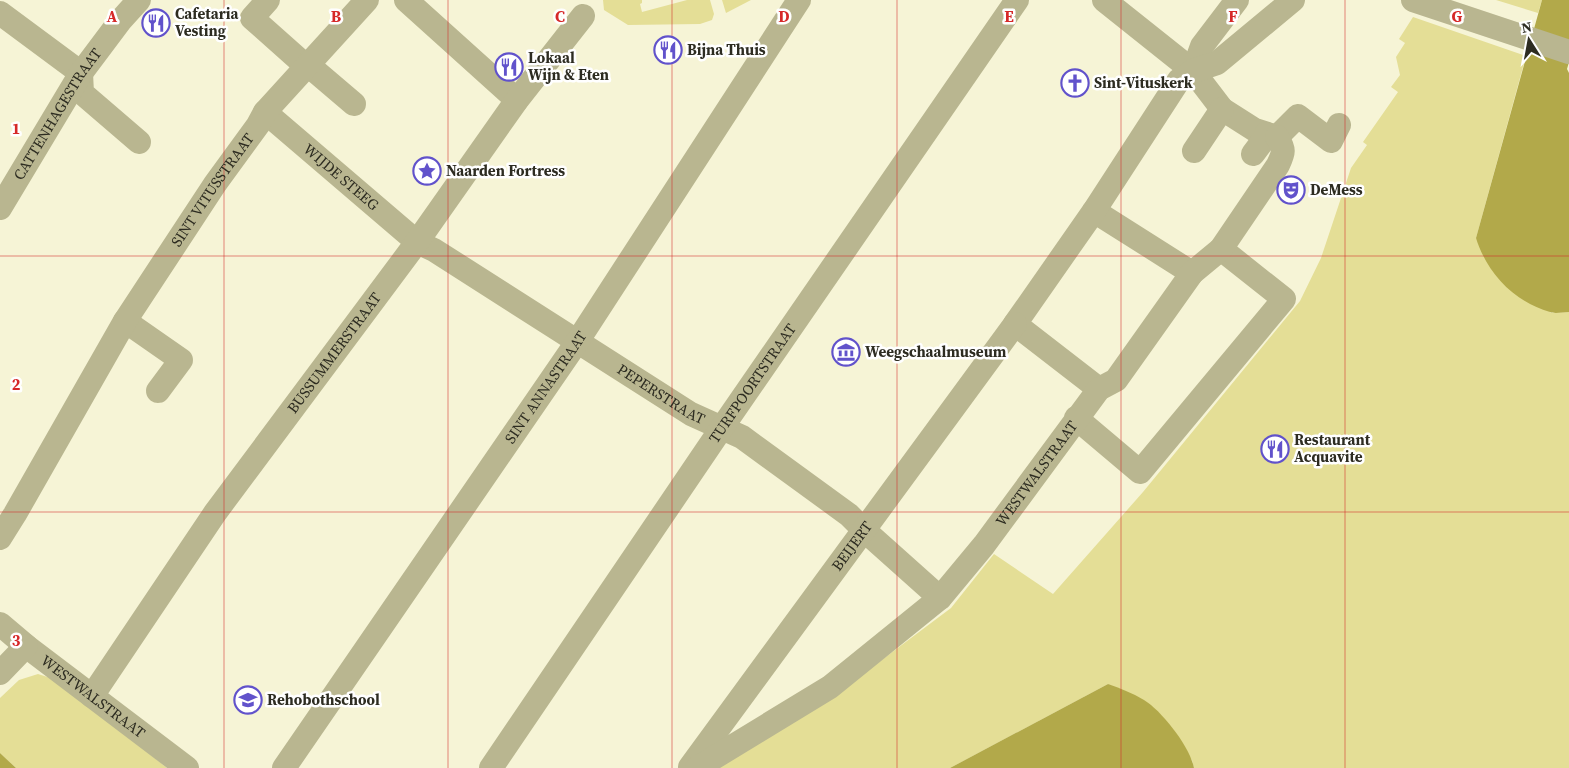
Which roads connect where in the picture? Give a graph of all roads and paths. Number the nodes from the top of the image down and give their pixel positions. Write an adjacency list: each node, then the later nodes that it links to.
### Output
1 (139, 0): 18 (street, CATTENHAGESTRAAT)
2 (268, 0): 16 (street)
3 (367, 0): 16 (street, SINT VITUSSTRAAT)
4 (406, 0): 19 (street)
5 (799, 0): 35 (street, SINT ANNASTRAAT)
6 (1017, 0): 39 (street, TURFPOORTSTRAAT)
7 (1104, 0): 17 (street)
8 (1237, 0): 17 (street)
9 (1243, 0): 14 (street)
10 (1293, 0): 14 (street)
11 (1412, 0): 15 (street)
12 (0, 13): 18 (street)
13 (583, 16): 19 (street, BUSSUMMERSTRAAT)
14 (1263, 24): 17 (street)
15 (1569, 52)
16 (306, 65): 20 (street); 22 (street, SINT VITUSSTRAAT)
17 (1193, 71): 21 (street); 29 (street, BEIJERT)
18 (81, 73): 25 (street); 28 (street, CATTENHAGESTRAAT)
19 (517, 100): 30 (street, BUSSUMMERSTRAAT)
20 (354, 104)
21 (1222, 109): 24 (street); 26 (street)
22 (265, 112): 30 (street, WIJDE STEEG); 33 (street, SINT VITUSSTRAAT)
23 (1338, 125): 24 (street)
24 (1272, 135): 27 (street); 31 (street, WESTWALSTRAAT)
25 (139, 142)
26 (1194, 151)
27 (1253, 154)
28 (0, 208)
29 (1094, 211): 32 (street); 34 (street, BEIJERT)
30 (417, 242): 35 (street, PEPERSTRAAT); 46 (street, BUSSUMMERSTRAAT)
31 (1221, 249): 32 (street, WESTWALSTRAAT); 38 (street)
32 (1192, 273): 36 (street, WESTWALSTRAAT)
33 (125, 321): 37 (street); 40 (street, SINT VITUSSTRAAT)
34 (1015, 324): 36 (street); 41 (street, BEIJERT)
35 (577, 342): 39 (street, PEPERSTRAAT); 48 (street, SINT ANNASTRAAT)
36 (1099, 389): 38 (street, WESTWALSTRAAT)
37 (158, 391)
38 (1076, 418): 42 (street, WESTWALSTRAAT)
39 (721, 429): 41 (street, PEPERSTRAAT); 49 (street, TURFPOORTSTRAAT)
40 (2, 528)
41 (865, 531): 42 (street, PEPERSTRAAT); 50 (street, BEIJERT)
42 (940, 598): 51 (street, WESTWALSTRAAT)
43 (0, 624): 44 (street, WESTWALSTRAAT)
44 (26, 646): 45 (street); 46 (street, WESTWALSTRAAT)
45 (0, 674)
46 (92, 696): 47 (street, WESTWALSTRAAT)
47 (187, 768)
48 (284, 768)
49 (491, 768)
50 (689, 768)
51 (697, 768)

